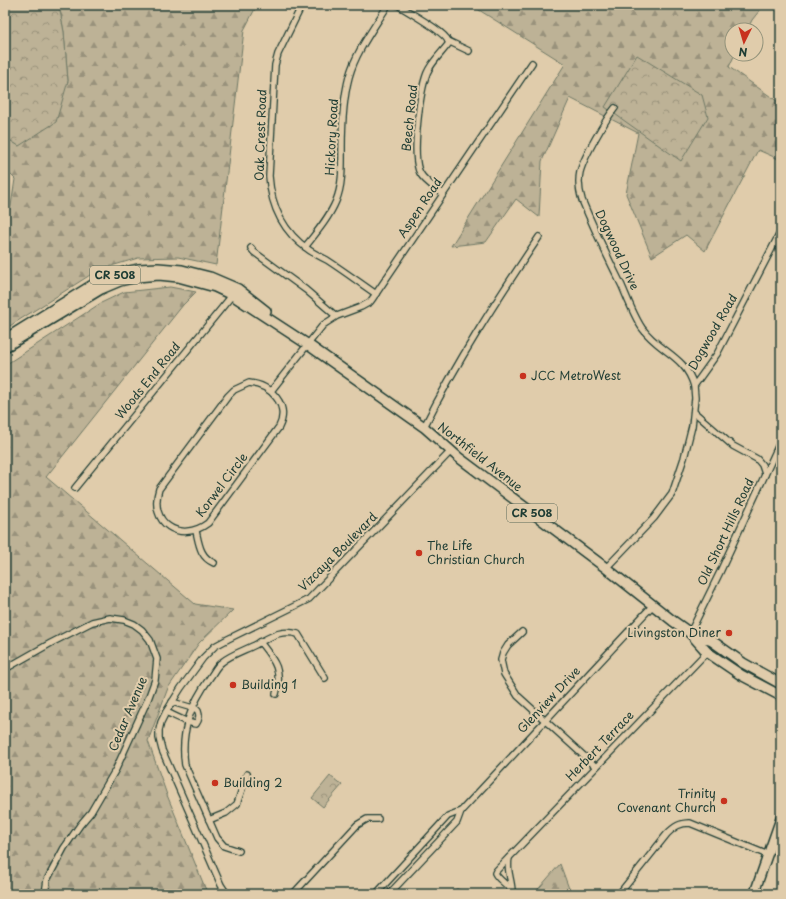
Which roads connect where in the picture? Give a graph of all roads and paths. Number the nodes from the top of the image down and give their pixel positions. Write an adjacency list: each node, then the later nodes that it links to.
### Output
1 (302, 5): 11 (street, Oak Crest Road)
2 (388, 5): 11 (street, Hickory Road)
3 (398, 5): 4 (street)
4 (448, 41): 5 (street); 8 (street, Beech Road)
5 (469, 51)
6 (532, 63): 8 (street, Aspen Road)
7 (615, 108): 19 (street, Dogwood Drive)
8 (443, 194): 14 (street, Aspen Road)
9 (781, 230): 19 (street, Dogwood Road)
10 (539, 237): 22 (street)
11 (305, 247): 14 (street, Oak Crest Road)
12 (251, 248): 15 (street)
13 (235, 292): 16 (main road, Northfield Avenue / CR 508); 17 (main road, Northfield Avenue / CR 508); 18 (main road, Northfield Avenue / CR 508); 26 (street, Woods End Road)
14 (376, 294): 15 (street, Aspen Road)
15 (336, 316): 17 (street, Aspen Road)
16 (5, 338)
17 (307, 344): 20 (street); 22 (main road, Northfield Avenue / CR 508)
18 (5, 347)
19 (694, 386): 21 (street, Dogwood Road)
20 (271, 391): 27 (street, Korwel Circle); 27 (street, Korwel Circle)
21 (694, 412): 25 (street); 29 (street, Dogwood Road)
22 (424, 427): 24 (main road, Northfield Avenue / CR 508)
23 (781, 440): 25 (street, Old Short Hills Road)
24 (451, 450): 29 (main road, Northfield Avenue / CR 508); 41 (street, Vizcaya Boulevard)
25 (765, 474): 32 (street, Old Short Hills Road)
26 (75, 488)
27 (196, 531): 28 (street)
28 (214, 563)
29 (606, 568): 30 (main road, Northfield Avenue / CR 508)
30 (653, 605): 32 (main road, Northfield Avenue / CR 508); 44 (street, Glenview Drive)
31 (522, 632): 44 (street)
32 (690, 633): 34 (main road, CR 508); 35 (main road, CR 508)
33 (260, 642): 37 (street); 39 (street); 42 (street)
34 (707, 652): 35 (main road); 40 (main road, CR 508); 46 (street, Herbert Terrace)
35 (743, 663): 38 (main road, CR 508)
36 (5, 669): 58 (street, Cedar Avenue)
37 (325, 678)
38 (781, 684)
39 (276, 694)
40 (781, 696)
41 (172, 702): 42 (street); 43 (street, Vizcaya Boulevard)
42 (191, 708): 45 (street); 45 (street)
43 (166, 712): 45 (street); 59 (street, Vizcaya Boulevard)
44 (545, 720): 46 (street); 48 (street, Glenview Drive)
45 (187, 721): 51 (street)
46 (595, 766): 56 (street, Herbert Terrace)
47 (247, 774): 51 (street)
48 (461, 811): 61 (street, Glenview Drive); 62 (street, Glenview Drive)
49 (781, 817): 52 (main road)
50 (378, 819): 60 (street)
51 (209, 820): 54 (street)
52 (772, 842): 53 (street); 55 (main road)
53 (781, 847)
54 (239, 851)
55 (768, 854): 63 (street); 64 (main road)
56 (509, 857): 57 (street, Herbert Terrace); 57 (street, Herbert Terrace)
57 (512, 893)
58 (45, 894)
59 (226, 894)
60 (293, 894)
61 (376, 894)
62 (389, 894)
63 (619, 894)
64 (754, 894)

